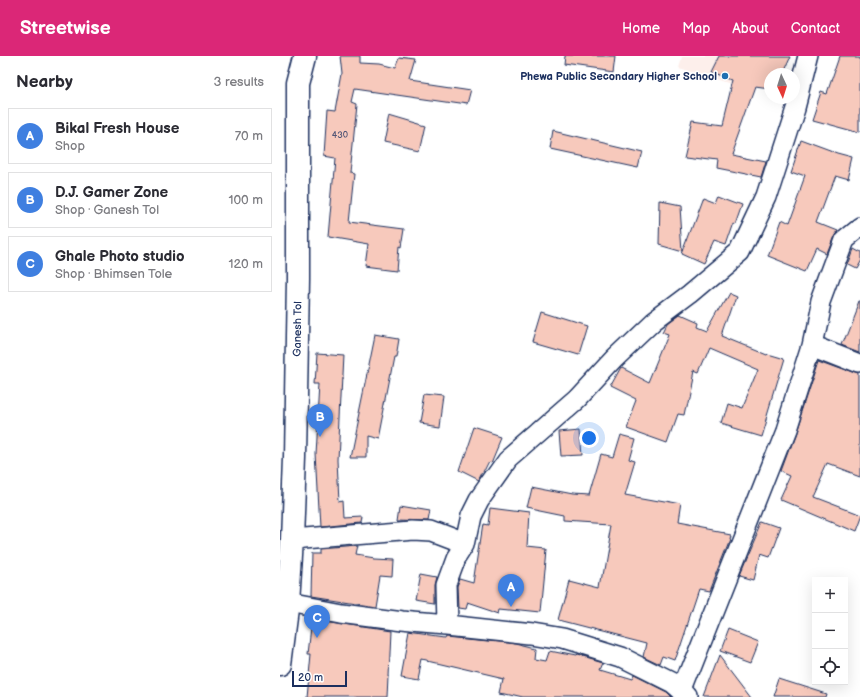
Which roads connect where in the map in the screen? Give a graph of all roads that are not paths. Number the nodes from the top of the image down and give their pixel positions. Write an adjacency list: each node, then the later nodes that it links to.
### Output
1 (288, 56): 4 (main road)
2 (305, 56): 4 (main road, Ganesh Tol)
3 (808, 56): 9 (street)
4 (298, 83): 8 (main road, Ganesh Tol)
5 (860, 227): 6 (street)
6 (812, 345): 7 (street); 13 (street)
7 (860, 364)
8 (292, 540): 9 (street); 10 (main road, Ganesh Tol)
9 (465, 544): 11 (street)
10 (284, 602): 11 (street); 12 (main road, Ganesh Tol)
11 (447, 625): 13 (street)
12 (280, 664)
13 (685, 694)

